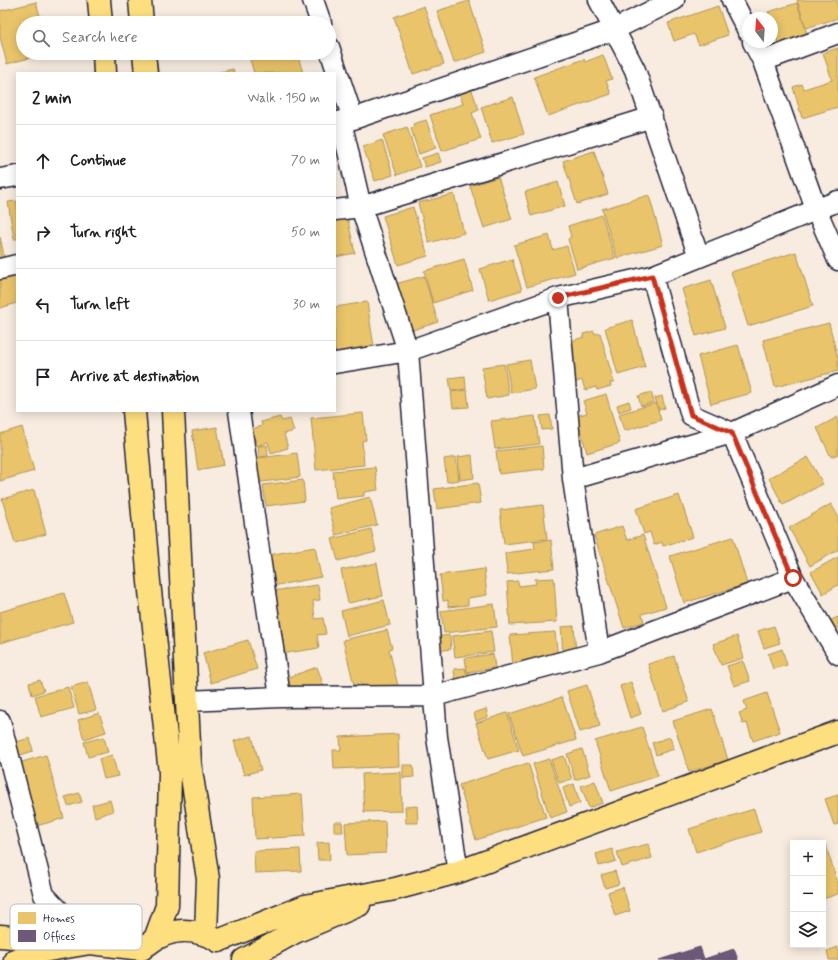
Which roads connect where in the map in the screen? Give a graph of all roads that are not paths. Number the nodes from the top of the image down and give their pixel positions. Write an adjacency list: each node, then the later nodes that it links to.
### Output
1 (99, 0): 7 (main road)
2 (140, 0): 8 (main road)
3 (313, 0): 9 (street)
4 (599, 0): 11 (street)
5 (674, 0): 11 (street)
6 (732, 0): 10 (street)
7 (100, 16)
8 (141, 16)
9 (319, 16)
10 (742, 19)
11 (613, 30): 22 (street); 23 (street)
12 (838, 33): 17 (street)
13 (756, 48): 17 (street)
14 (105, 60): 18 (main road)
15 (145, 60): 19 (main road)
16 (331, 60): 20 (street)
17 (763, 61): 28 (street)
18 (106, 72)
19 (146, 72)
20 (334, 72)
21 (336, 84): 23 (street)
22 (652, 117): 27 (street); 30 (street)
23 (343, 121): 27 (street)
24 (16, 176): 25 (street)
25 (0, 178)
26 (838, 200): 28 (street)
27 (361, 207): 29 (street); 36 (street)
28 (816, 208): 30 (street); 31 (street)
29 (336, 210)
30 (699, 257): 34 (street)
31 (838, 260)
32 (16, 265): 33 (street)
33 (0, 269)
34 (652, 276): 35 (street); 42 (street)
35 (558, 298): 36 (street); 43 (street)
36 (408, 351): 37 (street); 47 (street)
37 (336, 362)
38 (838, 385): 42 (street)
39 (134, 412): 58 (main road)
40 (173, 412): 49 (main road)
41 (239, 412): 48 (street)
42 (732, 433): 43 (street); 44 (street)
43 (573, 479): 45 (street)
44 (793, 578): 45 (street); 46 (street)
45 (599, 652): 47 (street)
46 (838, 654)
47 (434, 696): 48 (street); 52 (street)
48 (280, 697): 49 (street)
49 (187, 701): 57 (main road)
50 (0, 721): 54 (street)
51 (838, 732): 52 (main road)
52 (458, 872): 53 (main road)
53 (395, 889): 57 (main road); 62 (main road)
54 (52, 904)
55 (0, 936): 56 (main road)
56 (10, 937)
57 (212, 938): 58 (main road); 61 (main road)
58 (144, 949)
59 (49, 950): 60 (main road)
60 (15, 960)
61 (235, 960)
62 (244, 960)

